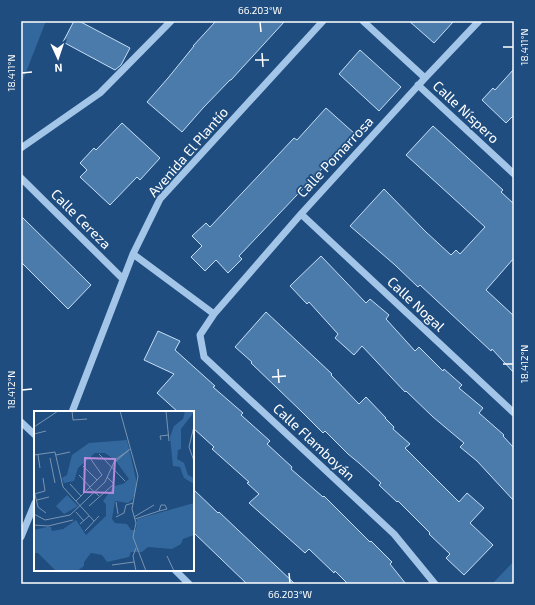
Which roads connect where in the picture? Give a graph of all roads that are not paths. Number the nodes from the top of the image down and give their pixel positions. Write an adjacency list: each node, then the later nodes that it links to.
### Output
1 (171, 21): 7 (street)
2 (323, 21): 11 (street, Avenida El Plantío)
3 (363, 21): 5 (street, Calle Níspero)
4 (479, 21): 5 (street, Calle Pomarrosa)
5 (425, 78): 6 (street, Calle Pomarrosa)
6 (418, 86): 8 (street, Calle Níspero); 10 (street, Calle Pomarrosa)
7 (21, 148)
8 (514, 174)
9 (21, 178): 12 (street, Calle Cereza)
10 (301, 214): 13 (street, Calle Pomarrosa); 15 (street, Calle Nogal)
11 (133, 254): 12 (street, Avenida El Plantío); 13 (street)
12 (123, 279): 14 (street, Avenida El Plantío)
13 (214, 314): 22 (street, Calle Flamboyán)
14 (72, 411)
15 (514, 413)
16 (21, 422): 17 (street)
17 (34, 434)
18 (34, 505): 19 (street)
19 (21, 537)
20 (176, 571): 21 (street)
21 (189, 584)
22 (435, 584)

